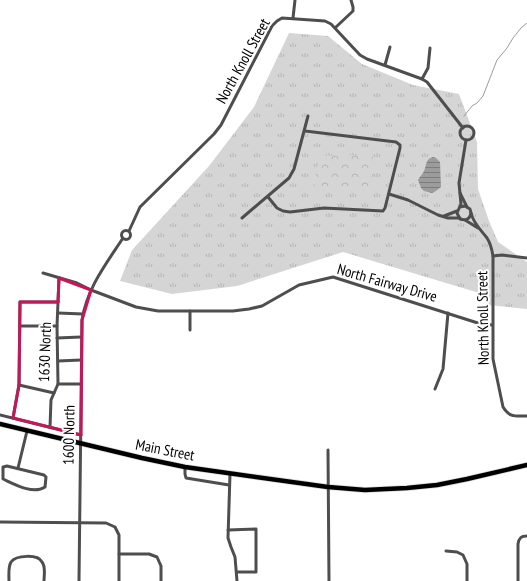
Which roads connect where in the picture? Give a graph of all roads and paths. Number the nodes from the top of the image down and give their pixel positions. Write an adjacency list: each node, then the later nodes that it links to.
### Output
1 (295, 0): 3 (street)
2 (351, 0): 4 (street)
3 (293, 18): 4 (street, North Knoll Street); 24 (street, North Knoll Street)
4 (336, 28): 7 (street, North Knoll Street)
5 (390, 47): 7 (street)
6 (430, 48): 8 (street)
7 (384, 66): 8 (street, North Knoll Street)
8 (422, 79): 10 (street, North Knoll Street)
9 (308, 116): 11 (street)
10 (463, 128): 12 (street, North Knoll Street); 12 (street, North Knoll Street)
11 (305, 131): 14 (street); 15 (street)
12 (466, 140): 13 (street, North Knoll Street)
13 (460, 193): 16 (street, North Knoll Street); 17 (street, North Knoll Street)
14 (389, 194): 15 (street); 19 (street)
15 (268, 197): 20 (street)
16 (467, 207): 17 (street); 18 (street, North Knoll Street)
17 (459, 209): 19 (street); 21 (street, North Knoll Street)
18 (471, 213): 22 (street); 23 (street, North Knoll Street)
19 (444, 216): 21 (street)
20 (242, 218)
21 (460, 219): 22 (street, North Knoll Street)
22 (465, 220): 23 (street, North Knoll Street)
23 (478, 228): 26 (street, North Knoll Street)
24 (129, 231): 25 (street, North Knoll Street); 25 (street, North Knoll Street)
25 (124, 238): 30 (street, North Knoll Street)
26 (493, 256): 27 (street); 36 (street, North Knoll Street)
27 (527, 258)
28 (43, 273): 29 (street, North Fairway Drive)
29 (59, 278): 30 (street, North Fairway Drive); 31 (street, 1630 North)
30 (91, 290): 32 (street, North Fairway Drive); 35 (street, 1600 North)
31 (58, 302): 34 (street, 1630 North); 37 (street)
32 (190, 311): 33 (street, North Fairway Drive); 39 (street)
33 (448, 313): 36 (street, North Fairway Drive); 47 (street)
34 (58, 314): 35 (street); 38 (street, 1630 North)
35 (83, 314): 40 (street, 1600 North)
36 (492, 325): 50 (street, North Knoll Street)
37 (20, 326): 38 (street); 46 (street)
38 (57, 326): 41 (street, 1630 North)
39 (190, 330)
40 (81, 337): 41 (street); 42 (street, 1600 North)
41 (57, 338): 43 (street, 1630 North)
42 (81, 360): 43 (street); 45 (street, 1600 North)
43 (58, 361): 44 (street, 1630 North)
44 (58, 384): 45 (street); 48 (street, 1630 North)
45 (81, 384): 55 (street, 1600 North)
46 (19, 385): 48 (street); 51 (street)
47 (435, 389)
48 (54, 393): 53 (street, 1630 North)
49 (0, 415): 51 (street)
50 (527, 416)
51 (13, 418): 53 (street)
52 (0, 424): 54 (main road, Main Street)
53 (50, 427): 55 (street)
54 (26, 431): 56 (main road, Main Street); 60 (street)
55 (81, 435): 56 (street, 1600 North)
56 (80, 443): 59 (main road, Main Street); 65 (street, 1600 North)
57 (328, 450): 63 (street)
58 (527, 465): 63 (main road, Main Street)
59 (185, 467): 61 (main road, Main Street); 62 (street)
60 (18, 468): 60 (street)
61 (230, 474): 62 (street); 63 (main road, Main Street)
62 (229, 485): 66 (street)
63 (328, 487): 77 (street)
64 (0, 522): 65 (street)
65 (79, 522): 69 (street); 73 (street, 1600 North)
66 (228, 530): 70 (street); 70 (street)
67 (527, 536): 79 (street)
68 (446, 551): 78 (street)
69 (119, 554): 74 (street); 75 (street)
70 (237, 572): 76 (street)
71 (9, 581): 72 (street)
72 (44, 581)
73 (79, 581)
74 (119, 581)
75 (161, 581)
76 (237, 581)
77 (329, 581)
78 (467, 581)
79 (518, 581)

